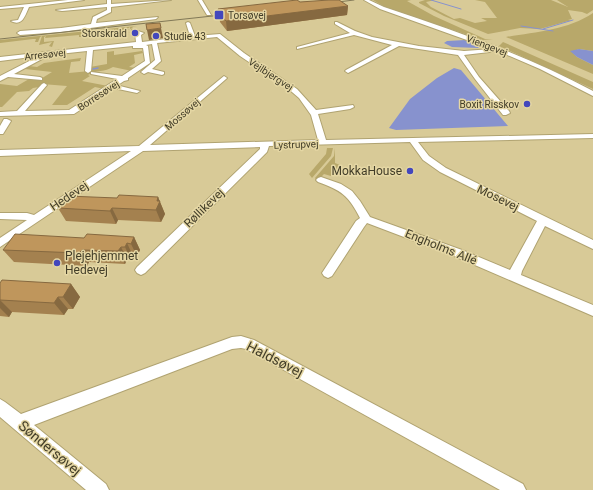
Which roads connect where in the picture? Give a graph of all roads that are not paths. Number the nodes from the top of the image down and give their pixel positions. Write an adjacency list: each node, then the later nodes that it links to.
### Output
1 (82, 0): 7 (street)
2 (109, 0): 8 (street)
3 (169, 0): 6 (street)
4 (200, 0): 11 (street)
5 (367, 0): 25 (street, Viengevej)
6 (157, 1): 8 (street)
7 (27, 5): 9 (street); 13 (street)
8 (109, 6): 10 (street); 16 (street)
9 (0, 8)
10 (58, 10)
11 (209, 14)
12 (156, 18): 16 (street)
13 (13, 22)
14 (188, 23): 20 (street)
15 (338, 23): 19 (street)
16 (93, 25): 18 (street)
17 (141, 32): 22 (street)
18 (20, 33)
19 (354, 33): 23 (street); 24 (street)
20 (193, 37): 21 (street, Arresøvej); 43 (street, Vejlbjergvej)
21 (154, 42): 22 (street, Arresøvej); 27 (street)
22 (139, 44): 26 (street, Arresøvej)
23 (397, 45): 29 (street); 32 (street)
24 (299, 48)
25 (498, 49): 29 (street); 41 (street, Viengevej)
26 (90, 51): 28 (street); 30 (street, Arresøvej); 34 (street); 35 (street, Borresøvej)
27 (157, 53): 28 (street); 31 (street, Borresøvej)
28 (147, 54): 35 (street, Borresøvej)
29 (460, 54): 44 (street)
30 (0, 59)
31 (146, 70): 33 (street); 38 (street, Borresøvej)
32 (348, 71)
33 (162, 73)
34 (7, 75): 37 (street); 46 (street)
35 (123, 78): 38 (street, Borresøvej); 47 (street, Borresøvej)
36 (224, 78): 54 (street, Mossøvej)
37 (0, 79)
38 (132, 80): 39 (street, Borresøvej)
39 (120, 88): 40 (street, Borresøvej); 47 (street, Borresøvej)
40 (137, 91)
41 (593, 93)
42 (350, 107): 43 (street)
43 (314, 112): 52 (street, Vejlbjergvej)
44 (506, 113)
45 (0, 114): 46 (street, Borresøvej)
46 (19, 114): 47 (street, Borresøvej)
47 (46, 116): 48 (street, Borresøvej)
48 (3, 121): 49 (street, Borresøvej)
49 (0, 132)
50 (593, 136): 51 (street, Lystrupvej)
51 (412, 140): 52 (street, Lystrupvej); 60 (street, Mosevej)
52 (323, 143): 53 (street, Lystrupvej)
53 (264, 145): 54 (street, Lystrupvej); 63 (street, Røllikevej)
54 (139, 149): 55 (street, Lystrupvej); 59 (street, Hedevej)
55 (0, 153)
56 (322, 180): 58 (street)
57 (0, 216): 59 (street)
58 (366, 218): 64 (street); 65 (street, Engholms Allé)
59 (35, 219): 61 (street, Hedevej)
60 (543, 220): 62 (street, Mosevej); 65 (street)
61 (0, 243)
62 (593, 245)
63 (141, 270)
64 (328, 273)
65 (515, 277): 66 (street, Engholms Allé)
66 (593, 311)
67 (0, 407): 68 (street, Søndersøvej)
68 (19, 423): 69 (street, Søndersøvej); 70 (street, Haldsøvej)
69 (100, 490)
70 (517, 490)

